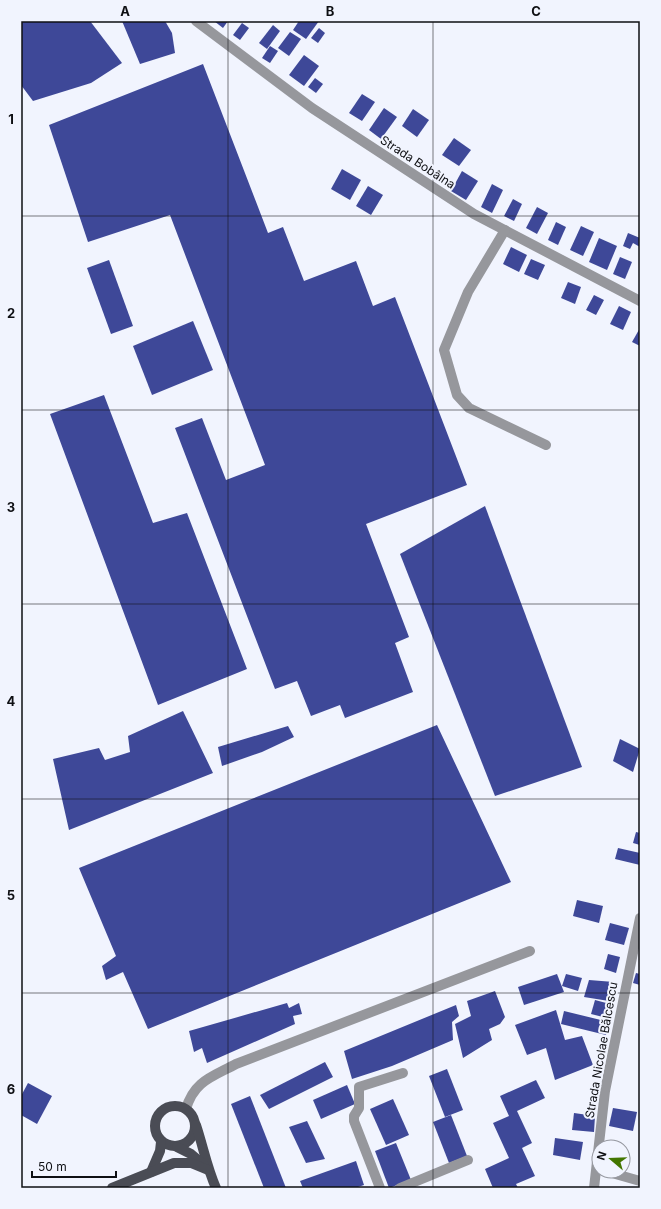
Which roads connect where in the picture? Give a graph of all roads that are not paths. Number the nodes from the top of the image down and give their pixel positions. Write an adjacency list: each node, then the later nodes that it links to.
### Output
1 (196, 21): 2 (street, Strada Bobâlna)
2 (505, 230): 3 (street, Strada Bobâlna); 4 (street)
3 (640, 301)
4 (546, 445)
5 (640, 918): 10 (street, Strada Nicolae Bălcescu)
6 (530, 952): 8 (street)
7 (403, 1073): 19 (street)
8 (186, 1109): 9 (main road); 11 (main road)
9 (196, 1124): 12 (main road); 15 (main road)
10 (602, 1139)
11 (161, 1142): 12 (main road); 16 (main road)
12 (175, 1147): 14 (main road); 15 (main road)
13 (468, 1160): 20 (street)
14 (167, 1165): 15 (main road); 16 (main road)
15 (208, 1170): 18 (main road)
16 (151, 1172): 17 (main road)
17 (112, 1188)
18 (216, 1188)
19 (380, 1188)
20 (400, 1188)

